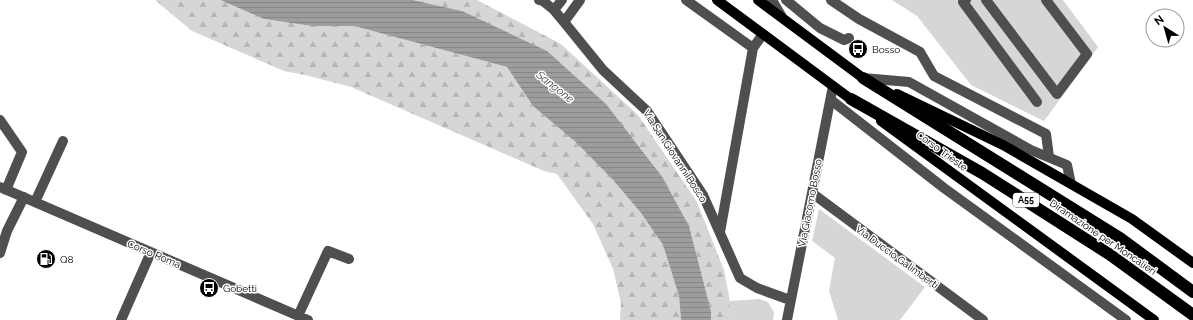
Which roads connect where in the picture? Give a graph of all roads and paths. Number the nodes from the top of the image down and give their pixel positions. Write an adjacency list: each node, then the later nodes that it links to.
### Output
1 (539, 0): 13 (street, Via San Giovanni Bosco)
2 (562, 0): 13 (street)
3 (580, 0): 15 (street)
4 (686, 0): 18 (street)
5 (717, 0): 16 (main road, Corso Trieste)
6 (758, 0): 14 (main road)
7 (772, 0): 14 (street)
8 (786, 0): 17 (street)
9 (831, 0): 26 (street)
10 (966, 0): 23 (street)
11 (986, 0): 12 (street)
12 (1046, 0)
13 (554, 10): 15 (street, Via San Giovanni Bosco)
14 (782, 17): 19 (main road)
15 (564, 22): 32 (street, Via San Giovanni Bosco)
16 (763, 34): 18 (street); 20 (main road, Corso Trieste)
17 (849, 38)
18 (752, 48): 32 (street)
19 (863, 78): 26 (street); 27 (main road); 37 (highway, Diramazione per Moncalieri / A55)
20 (833, 86): 21 (main road, Corso Trieste); 22 (street, Via Giacomo Bosso)
21 (851, 99): 39 (highway, Diramazione per Moncalieri / A55); 46 (main road, Corso Trieste)
22 (831, 100): 29 (street, Via Giacomo Bosso); 45 (street)
23 (1037, 102)
24 (0, 120): 28 (street)
25 (64, 141): 31 (street)
26 (1049, 157): 27 (street)
27 (1071, 184): 36 (main road)
28 (3, 189): 30 (street, Corso Roma)
29 (812, 193): 38 (street, Via Giacomo Bosso); 44 (street, Via Duccio Galimberti)
30 (24, 198): 31 (street, Corso Roma); 34 (street)
31 (34, 202): 33 (street, Corso Roma)
32 (720, 232): 38 (street, Via San Giovanni Bosco)
33 (150, 252): 40 (street, Corso Roma); 41 (street)
34 (0, 253)
35 (348, 259): 40 (street)
36 (1193, 263)
37 (1193, 292)
38 (790, 300): 43 (street, Via Giacomo Bosso)
39 (1193, 315)
40 (298, 316): 42 (street, Corso Roma)
41 (121, 320)
42 (308, 320)
43 (787, 320)
44 (983, 320)
45 (1126, 320)
46 (1154, 320)

